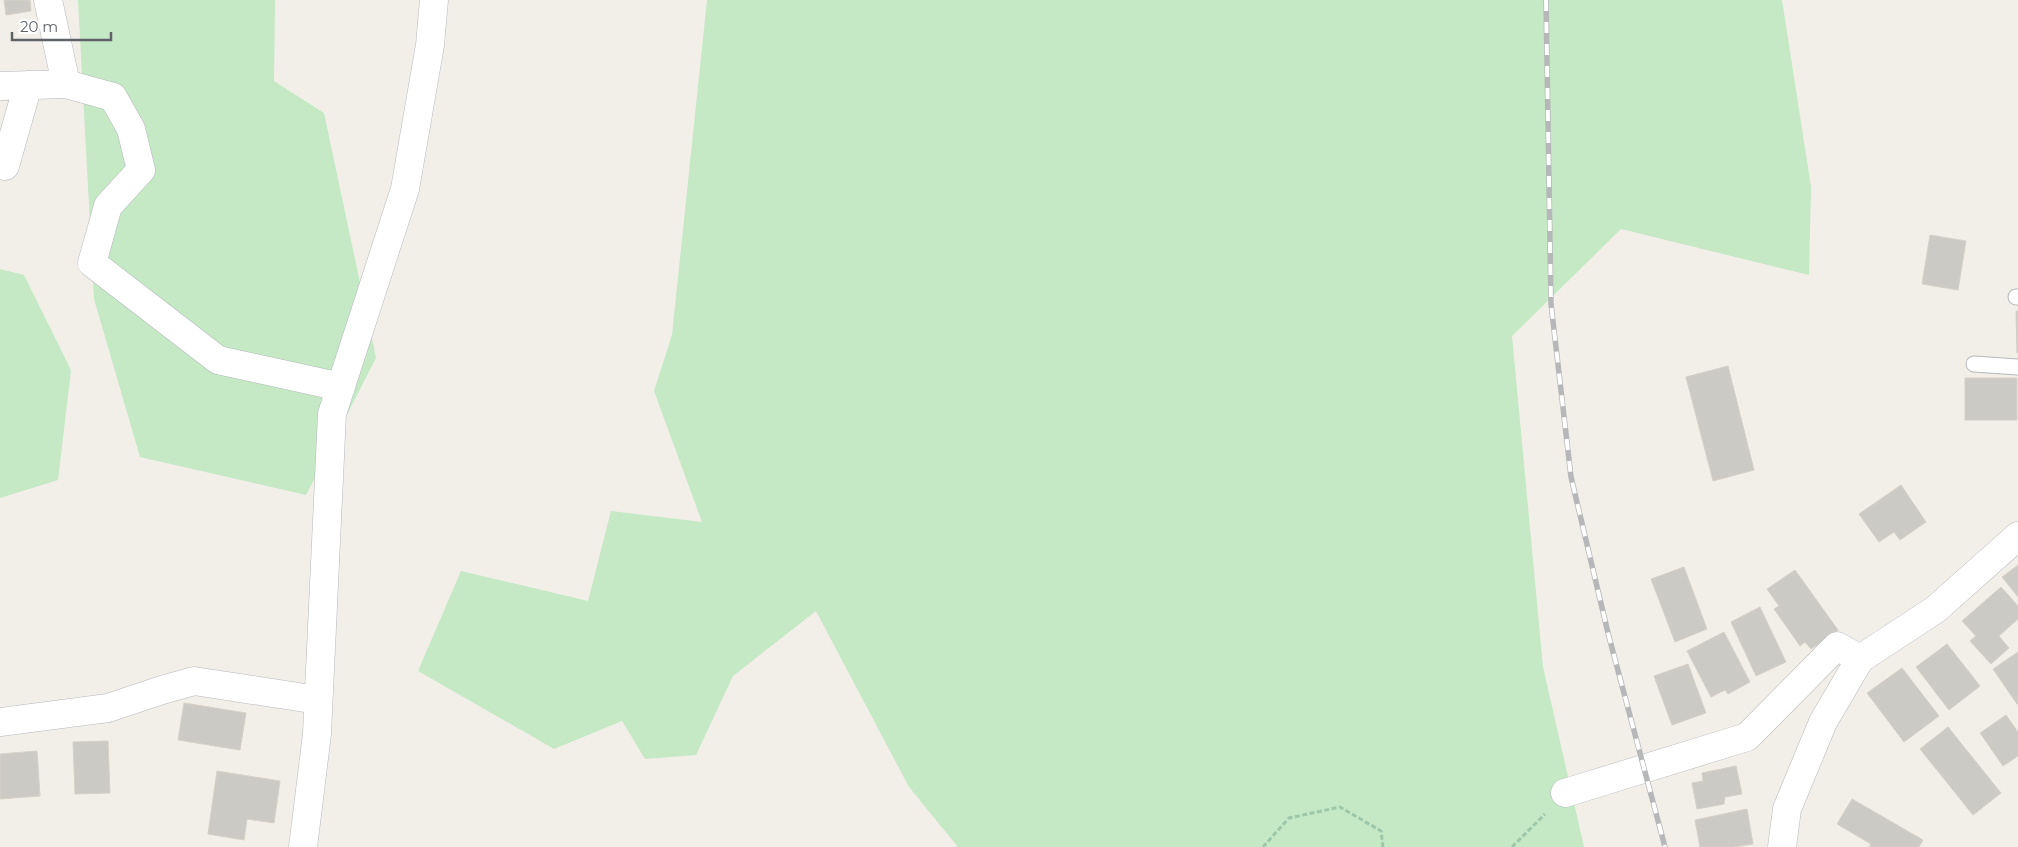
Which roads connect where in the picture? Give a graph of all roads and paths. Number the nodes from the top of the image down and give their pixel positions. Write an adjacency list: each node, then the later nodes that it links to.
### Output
1 (48, 0): 3 (street)
2 (434, 0): 9 (street)
3 (66, 84): 4 (street); 9 (street)
4 (28, 85): 5 (street); 6 (street)
5 (0, 86)
6 (5, 166)
7 (1974, 364): 8 (lane)
8 (2018, 367)
9 (341, 387): 12 (street)
10 (2018, 536): 11 (street)
11 (1860, 659): 14 (street); 19 (street)
12 (318, 700): 13 (street); 15 (street)
13 (0, 722)
14 (1565, 792): 18 (path)
15 (303, 847)
16 (1263, 847): 17 (path)
17 (1383, 847)
18 (1512, 847)
19 (1782, 847)

